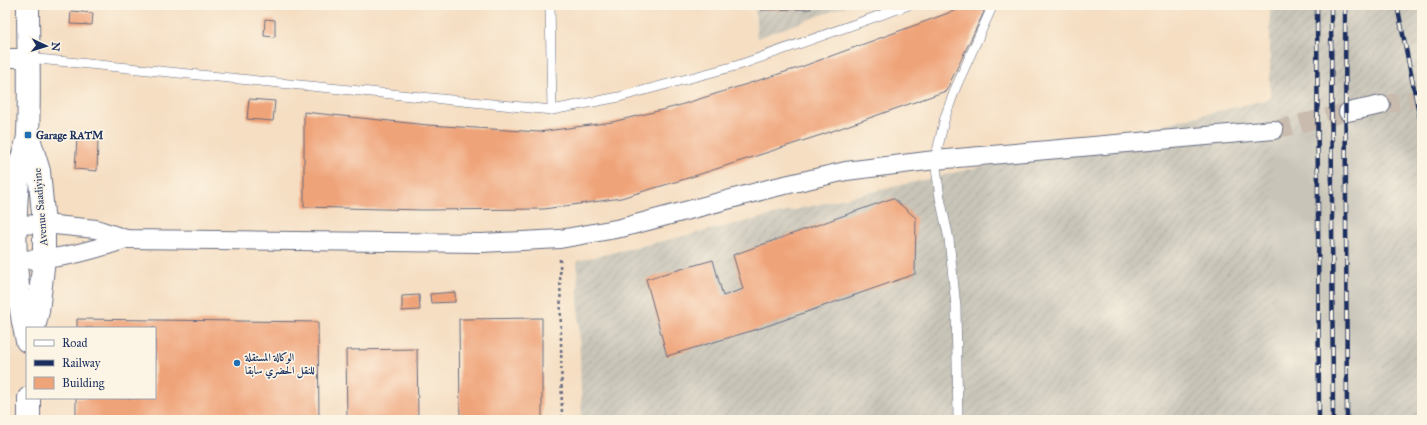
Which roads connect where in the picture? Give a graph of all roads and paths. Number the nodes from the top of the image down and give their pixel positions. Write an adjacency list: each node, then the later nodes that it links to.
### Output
1 (28, 5): 6 (main road, Avenue Saadiyine)
2 (550, 5): 8 (lane)
3 (908, 5): 8 (lane)
4 (993, 5): 12 (lane)
5 (5, 58): 6 (street)
6 (28, 58): 8 (lane); 11 (main road, Avenue Saadiyine)
7 (1381, 105): 9 (street)
8 (552, 110)
9 (1348, 112)
10 (1274, 130): 12 (street)
11 (28, 135): 13 (main road, Avenue Saadiyine); 14 (main road, Avenue Saadiyine)
12 (935, 160): 15 (street); 24 (lane)
13 (44, 224): 14 (street); 16 (street); 18 (main road, Avenue Saadiyine)
14 (10, 227): 17 (main road, Avenue Saadiyine)
15 (560, 238): 16 (street); 23 (path)
16 (126, 239): 18 (street)
17 (11, 259): 18 (street); 20 (main road, Avenue Saadiyine)
18 (44, 259): 19 (main road, Avenue Saadiyine)
19 (34, 327)
20 (26, 336)
21 (29, 399): 22 (main road)
22 (29, 420)
23 (562, 420)
24 (958, 420)

